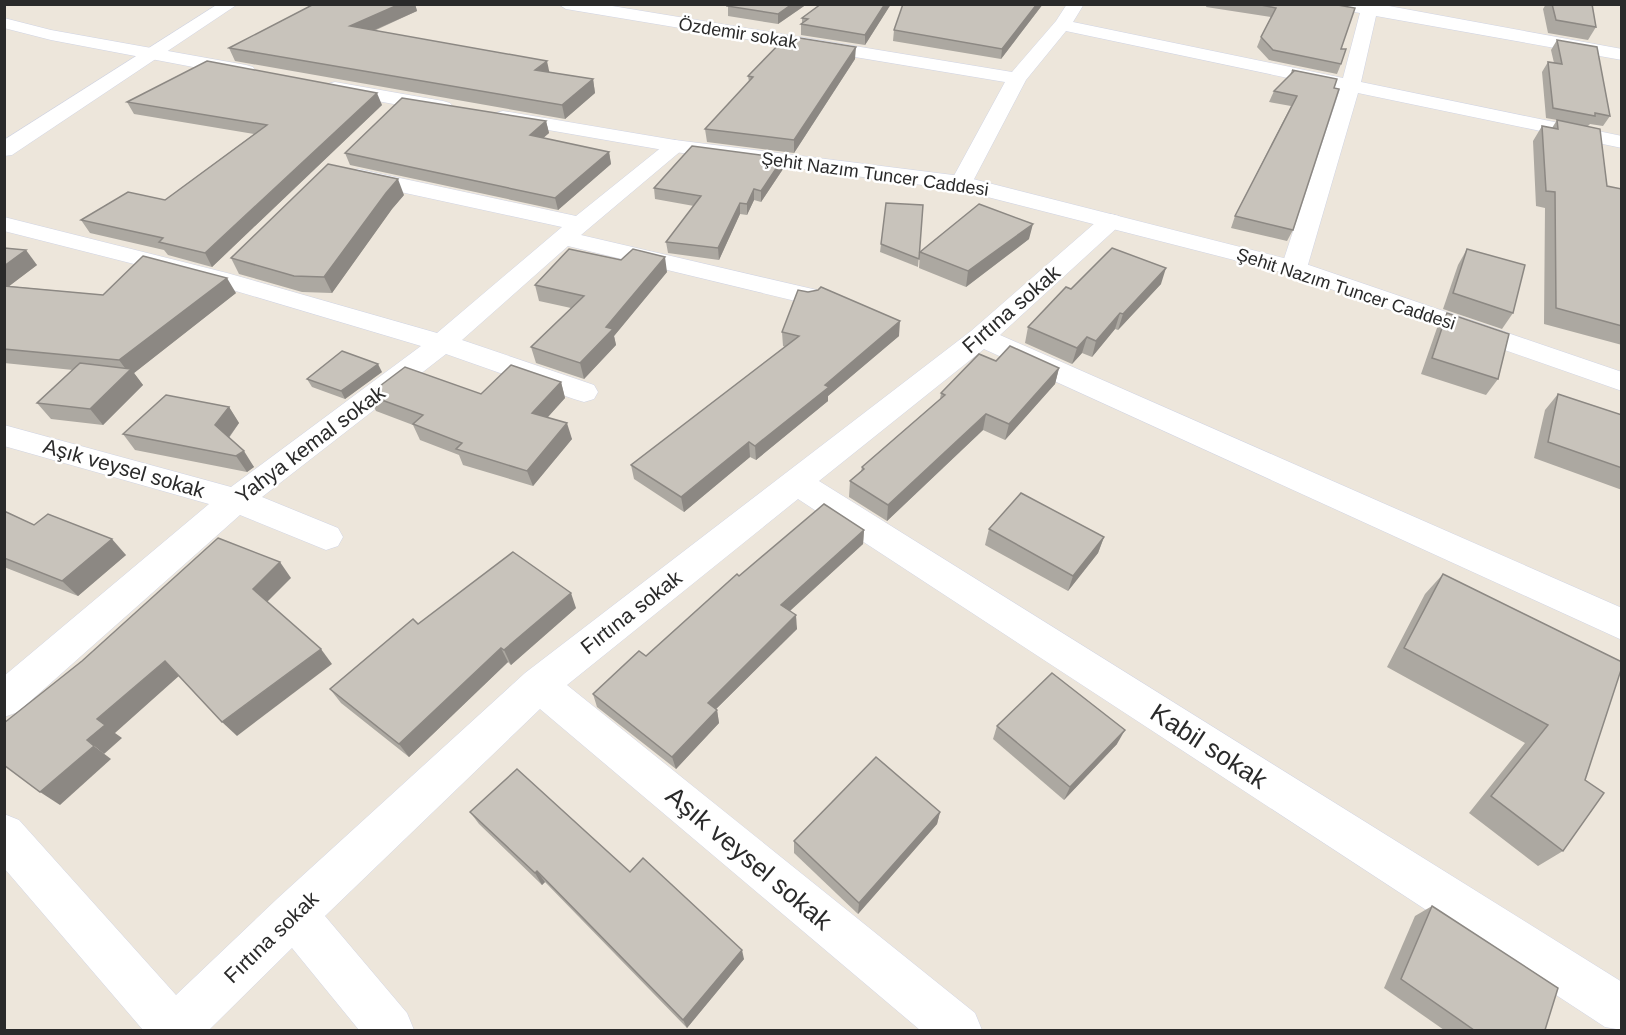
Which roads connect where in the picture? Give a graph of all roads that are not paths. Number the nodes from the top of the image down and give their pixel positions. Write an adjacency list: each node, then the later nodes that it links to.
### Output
1 (230, 4): 10 (street)
2 (566, 4): 9 (street, Özdemir sokak)
3 (1076, 4): 8 (street)
4 (1340, 4): 5 (street)
5 (1370, 7): 11 (street); 15 (street)
6 (4, 22): 10 (street)
7 (798, 22): 9 (street)
8 (1062, 26): 13 (street); 15 (street)
9 (771, 39): 13 (street, Özdemir sokak)
10 (156, 53): 12 (street); 20 (street)
11 (1622, 55)
12 (266, 75)
13 (1017, 78): 22 (street)
14 (311, 84): 16 (street)
15 (1351, 84): 18 (street); 26 (street)
16 (458, 110)
17 (481, 114): 19 (street, Şehit Nazım Tuncer Caddesi)
18 (1622, 142)
19 (675, 146): 22 (street, Şehit Nazım Tuncer Caddesi); 25 (street, Yahya kemal sokak)
20 (4, 150)
21 (331, 170): 25 (street)
22 (961, 183): 23 (street, Şehit Nazım Tuncer Caddesi)
23 (1111, 221): 26 (street, Şehit Nazım Tuncer Caddesi); 28 (street, Fırtına sokak)
24 (4, 224): 29 (street)
25 (572, 231): 27 (street); 29 (street, Yahya kemal sokak)
26 (1294, 268): 30 (street, Şehit Nazım Tuncer Caddesi)
27 (808, 296)
28 (981, 337): 33 (street, Fırtına sokak); 36 (street)
29 (442, 343): 31 (street); 34 (street, Yahya kemal sokak)
30 (1622, 382)
31 (584, 392)
32 (7, 438): 34 (street, Aşık veysel sokak)
33 (796, 482): 37 (street, Fırtına sokak); 41 (street, Kabil sokak)
34 (236, 500): 35 (street, Aşık veysel sokak); 38 (street, Yahya kemal sokak)
35 (326, 537)
36 (1622, 625)
37 (539, 685): 40 (street, Fırtına sokak); 44 (street, Aşık veysel sokak)
38 (4, 700)
39 (4, 835): 42 (street)
40 (294, 914): 42 (street, Fırtına sokak); 43 (street)
41 (1622, 1010)
42 (175, 1030)
43 (390, 1030)
44 (958, 1030)

